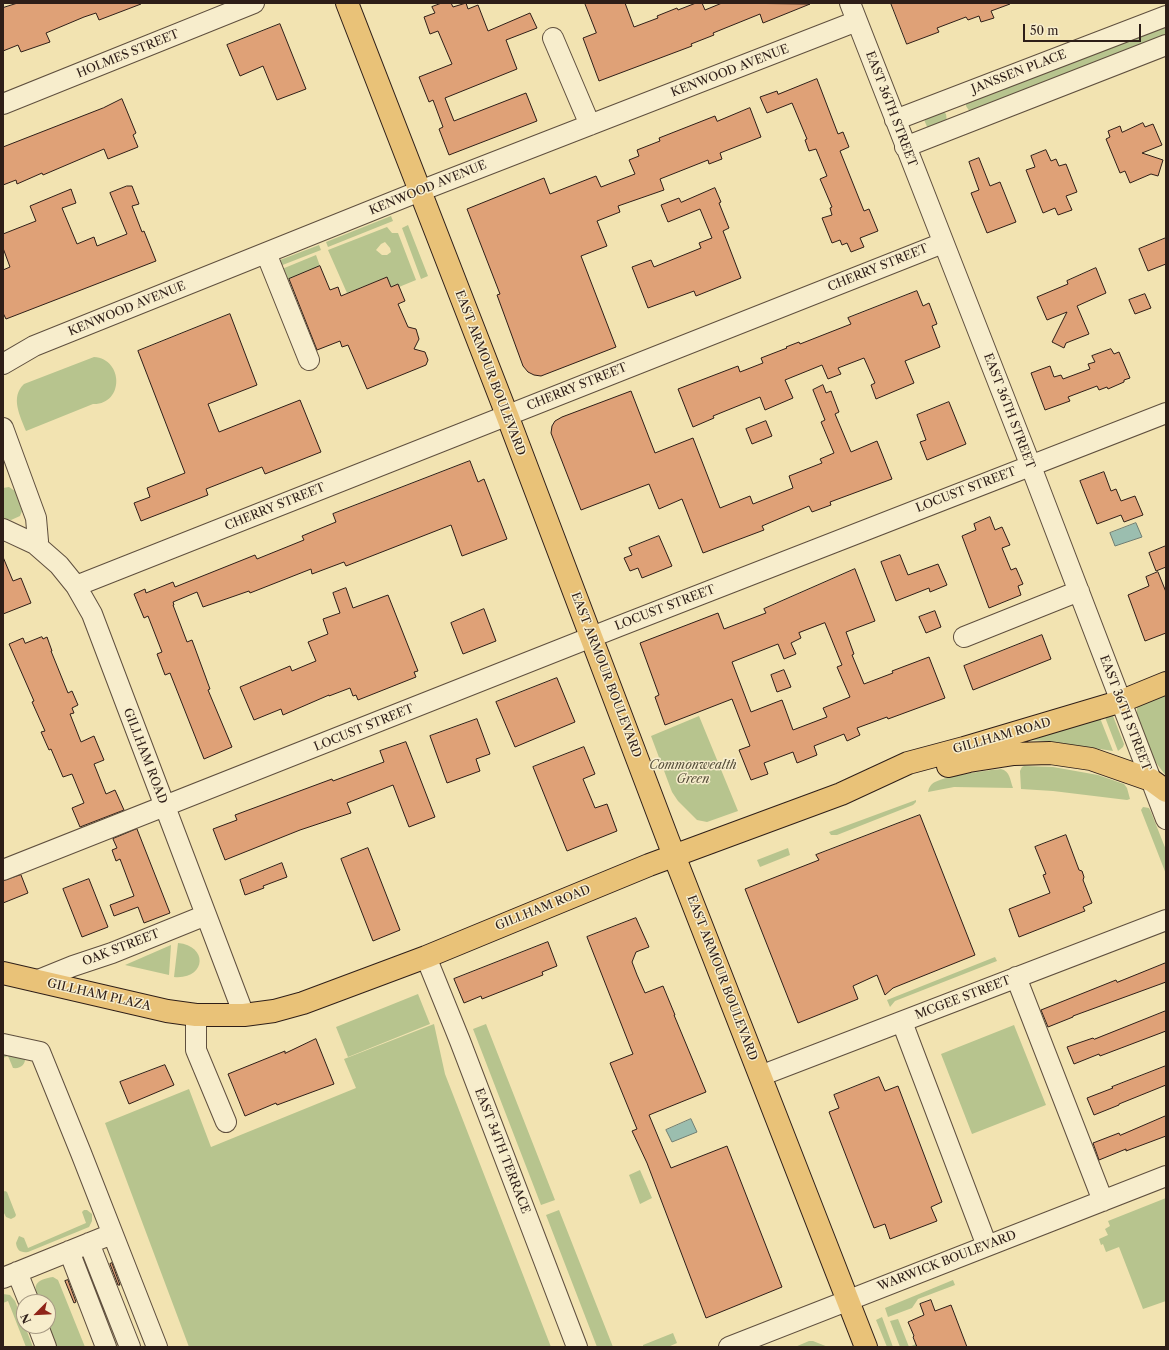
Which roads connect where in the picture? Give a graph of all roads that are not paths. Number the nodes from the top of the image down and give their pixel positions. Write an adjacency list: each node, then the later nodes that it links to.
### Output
1 (254, 3): 8 (street, HOLMES STREET)
2 (347, 3): 13 (main road, EAST ARMOUR BOULEVARD)
3 (854, 12): 9 (street, EAST 36TH STREET); 10 (street, KENWOOD AVENUE)
4 (1166, 16): 7 (street, JANSSEN PLACE)
5 (553, 38): 10 (street)
6 (1166, 45): 11 (street)
7 (952, 98): 9 (street, JANSSEN PLACE); 11 (street)
8 (3, 104)
9 (895, 120): 12 (street, EAST 36TH STREET)
10 (590, 125): 13 (street, KENWOOD AVENUE)
11 (961, 125): 12 (street)
12 (906, 146): 14 (street, EAST 36TH STREET)
13 (420, 191): 15 (street, KENWOOD AVENUE); 19 (main road, EAST ARMOUR BOULEVARD)
14 (943, 243): 19 (street, CHERRY STREET); 22 (street, EAST 36TH STREET)
15 (266, 253): 16 (street); 17 (street, KENWOOD AVENUE)
16 (309, 360)
17 (3, 364)
18 (1166, 413): 22 (street, LOCUST STREET)
19 (506, 415): 25 (street, CHERRY STREET); 27 (main road, EAST ARMOUR BOULEVARD)
20 (3, 428): 21 (street)
21 (9, 465): 24 (street)
22 (1030, 465): 26 (street, EAST 36TH STREET); 27 (street, LOCUST STREET)
23 (3, 529): 24 (street, GILLHAM ROAD)
24 (35, 544): 25 (street, GILLHAM ROAD)
25 (76, 586): 33 (street, GILLHAM ROAD)
26 (1078, 591): 28 (street); 30 (street, EAST 36TH STREET)
27 (591, 637): 33 (street, LOCUST STREET); 35 (main road, EAST ARMOUR BOULEVARD)
28 (964, 637)
29 (1166, 683): 30 (main road, GILLHAM ROAD)
30 (1122, 701): 31 (street, EAST 36TH STREET); 32 (main road, GILLHAM ROAD)
31 (1158, 786): 32 (main road, GILLHAM ROAD); 34 (street, EAST 36TH STREET)
32 (841, 794): 35 (main road, GILLHAM ROAD)
33 (165, 807): 36 (street, LOCUST STREET); 37 (street, GILLHAM ROAD)
34 (1166, 819)
35 (674, 855): 39 (main road, GILLHAM ROAD); 47 (main road, EAST ARMOUR BOULEVARD)
36 (3, 870)
37 (206, 915): 42 (street, OAK STREET); 44 (street, GILLHAM ROAD)
38 (1166, 920): 41 (street, MCGEE STREET)
39 (426, 957): 44 (main road, GILLHAM ROAD); 64 (street, EAST 34TH TERRACE)
40 (3, 973): 42 (main road, GILLHAM PLAZA)
41 (1016, 977): 45 (street, MCGEE STREET); 50 (street)
42 (36, 981): 43 (main road, GILLHAM PLAZA)
43 (196, 1015): 44 (main road, GILLHAM ROAD); 48 (street)
44 (244, 1015)
45 (902, 1022): 47 (street, MCGEE STREET); 52 (street)
46 (3, 1044): 51 (street)
47 (760, 1076): 55 (main road, EAST ARMOUR BOULEVARD)
48 (226, 1122)
49 (1166, 1176): 50 (street, WARWICK BOULEVARD)
50 (1103, 1201): 52 (street, WARWICK BOULEVARD)
51 (85, 1245): 53 (street); 58 (street); 59 (street); 60 (street); 61 (street); 62 (street); 63 (street)
52 (987, 1246): 55 (street, WARWICK BOULEVARD)
53 (10, 1275): 54 (street)
54 (23, 1294)
55 (848, 1300): 65 (street, WARWICK BOULEVARD); 66 (main road, EAST ARMOUR BOULEVARD)
56 (41, 1334): 57 (street)
57 (46, 1347)
58 (93, 1347)
59 (106, 1347)
60 (120, 1347)
61 (130, 1347)
62 (144, 1347)
63 (156, 1347)
64 (577, 1347)
65 (729, 1347)
66 (866, 1347)

